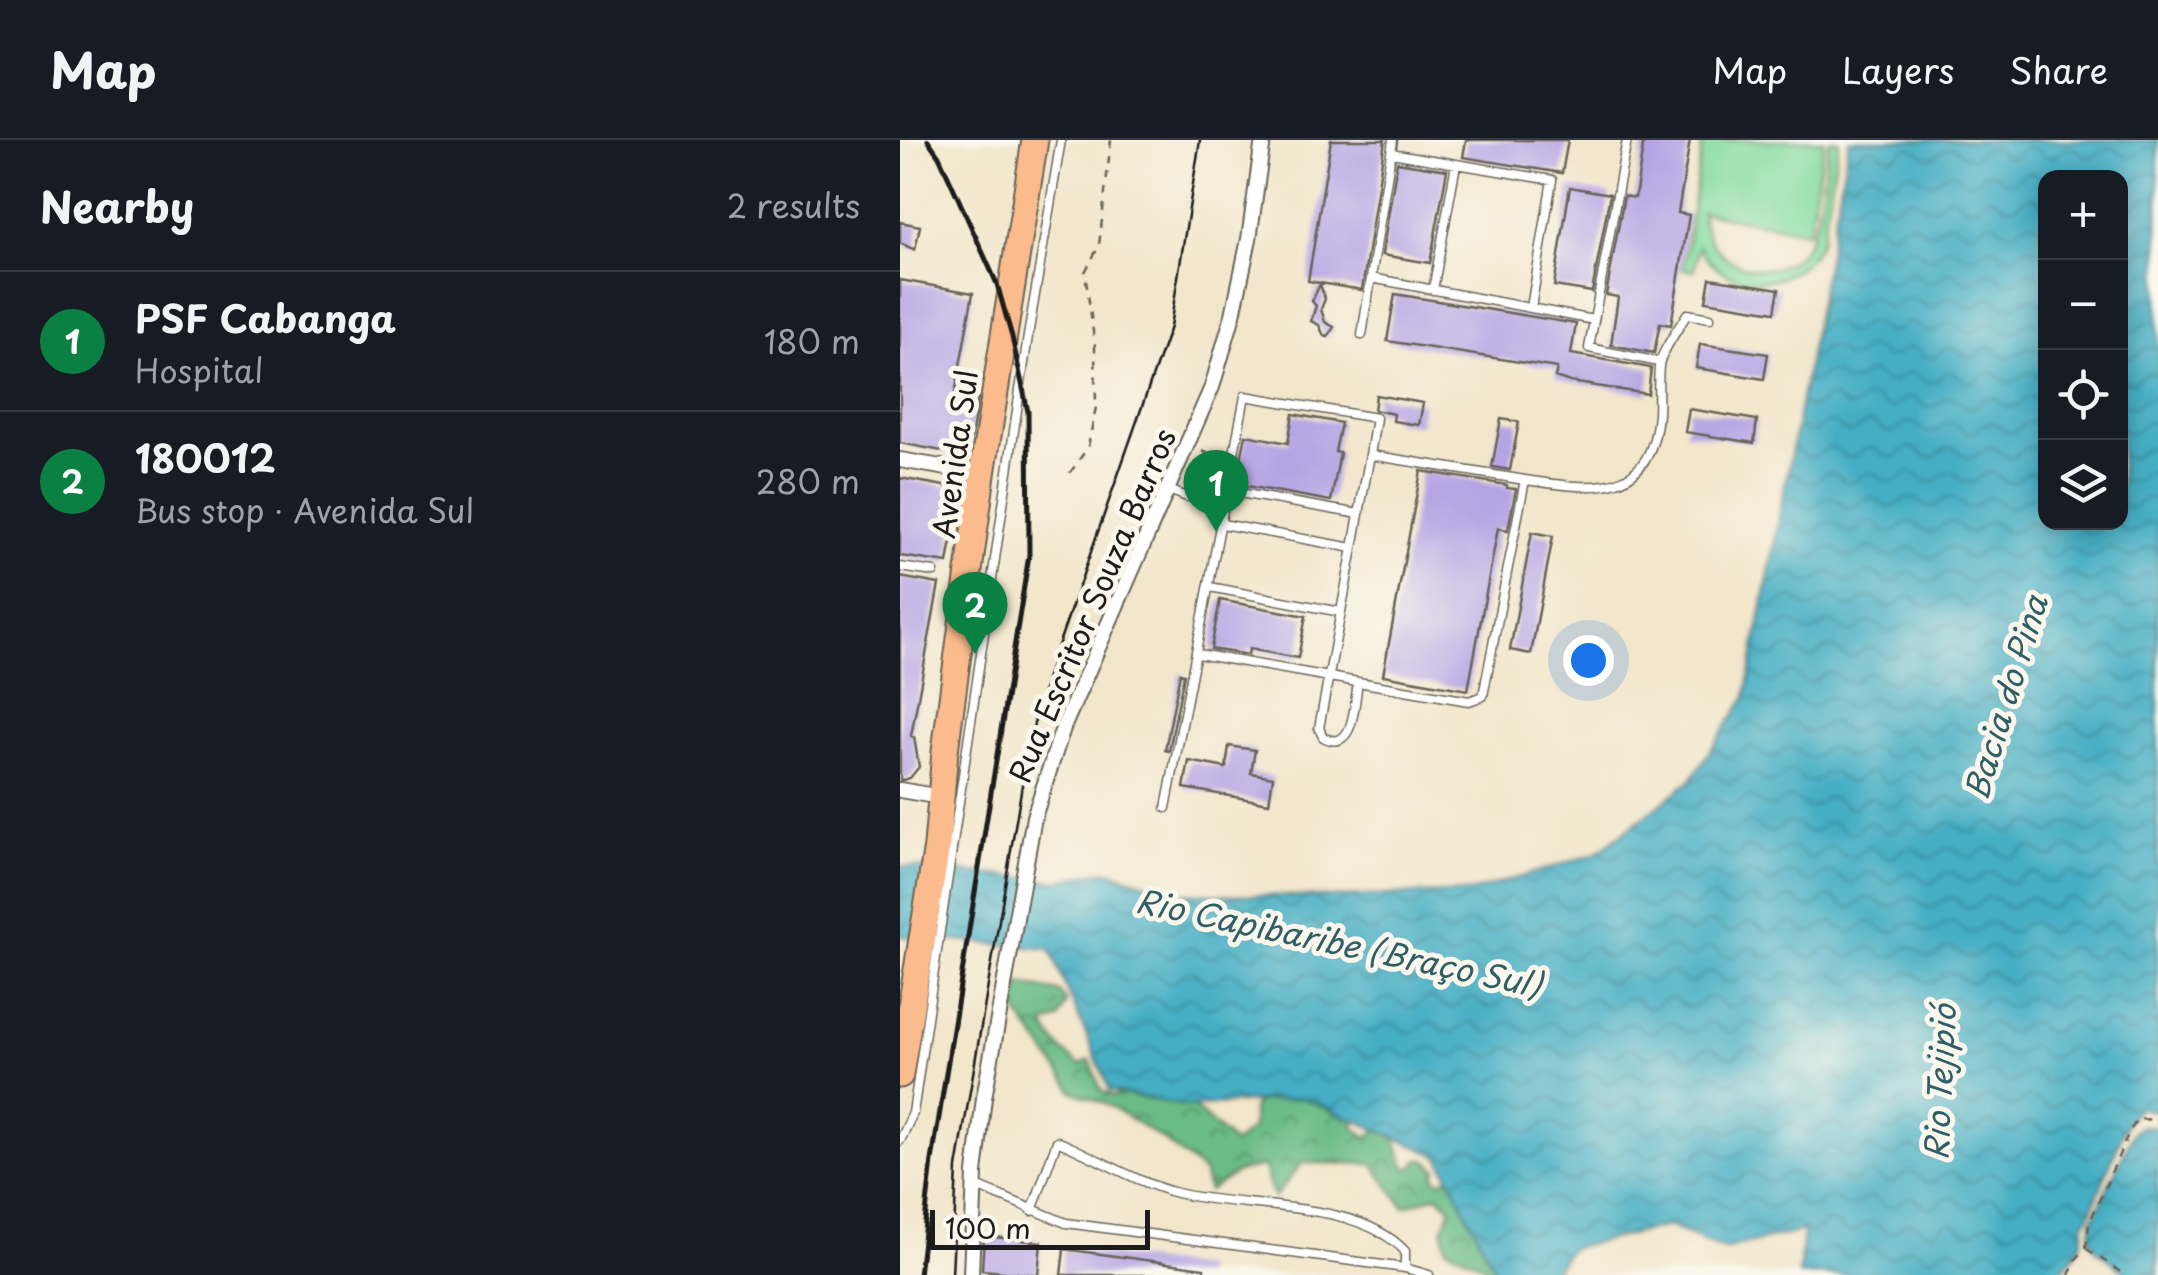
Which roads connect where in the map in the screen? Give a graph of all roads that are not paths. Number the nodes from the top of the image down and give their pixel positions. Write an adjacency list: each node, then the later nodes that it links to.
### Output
1 (1036, 140): 17 (highway, Avenida Sul)
2 (1061, 140): 35 (lane)
3 (1263, 140): 19 (street, Rua Escritor Souza Barros)
4 (1393, 140): 6 (lane)
5 (1626, 140): 12 (lane)
6 (1391, 153): 7 (lane); 8 (lane)
7 (1456, 164): 9 (lane); 10 (lane)
8 (1370, 278): 9 (lane); 13 (lane)
9 (1433, 290): 10 (lane)
10 (1531, 308): 12 (lane)
11 (1710, 318): 14 (lane)
12 (1594, 320): 14 (lane)
13 (1362, 336)
14 (1659, 362): 18 (lane)
15 (1370, 454): 18 (lane); 20 (lane); 22 (lane)
16 (900, 460): 17 (street)
17 (982, 474): 33 (highway, Avenida Sul)
18 (1526, 480): 31 (lane)
19 (1169, 490): 21 (lane); 41 (street, Rua Escritor Souza Barros)
20 (1228, 491): 22 (lane); 23 (lane)
21 (1187, 497)
22 (1359, 514): 24 (lane)
23 (1222, 524): 24 (lane); 27 (lane)
24 (1353, 548): 28 (lane)
25 (900, 566): 26 (lane)
26 (934, 572)
27 (1210, 587): 28 (lane); 29 (lane)
28 (1341, 612): 30 (lane)
29 (1198, 654): 30 (lane); 34 (lane)
30 (1329, 678): 31 (lane); 31 (lane)
31 (1358, 682)
32 (900, 790): 33 (street)
33 (940, 797): 35 (highway, Avenida Sul)
34 (1166, 808)
35 (944, 846): 36 (highway, Avenida Sul)
36 (930, 965): 37 (highway, Avenida Sul); 40 (lane)
37 (907, 999): 38 (highway, Avenida Sul)
38 (902, 1043): 39 (highway, Avenida Sul)
39 (900, 1075)
40 (900, 1141)
41 (974, 1185): 42 (lane); 44 (street, Rua Escritor Souza Barros)
42 (1032, 1211): 43 (lane); 43 (lane)
43 (1405, 1268): 45 (lane)
44 (971, 1275)
45 (1430, 1275)

